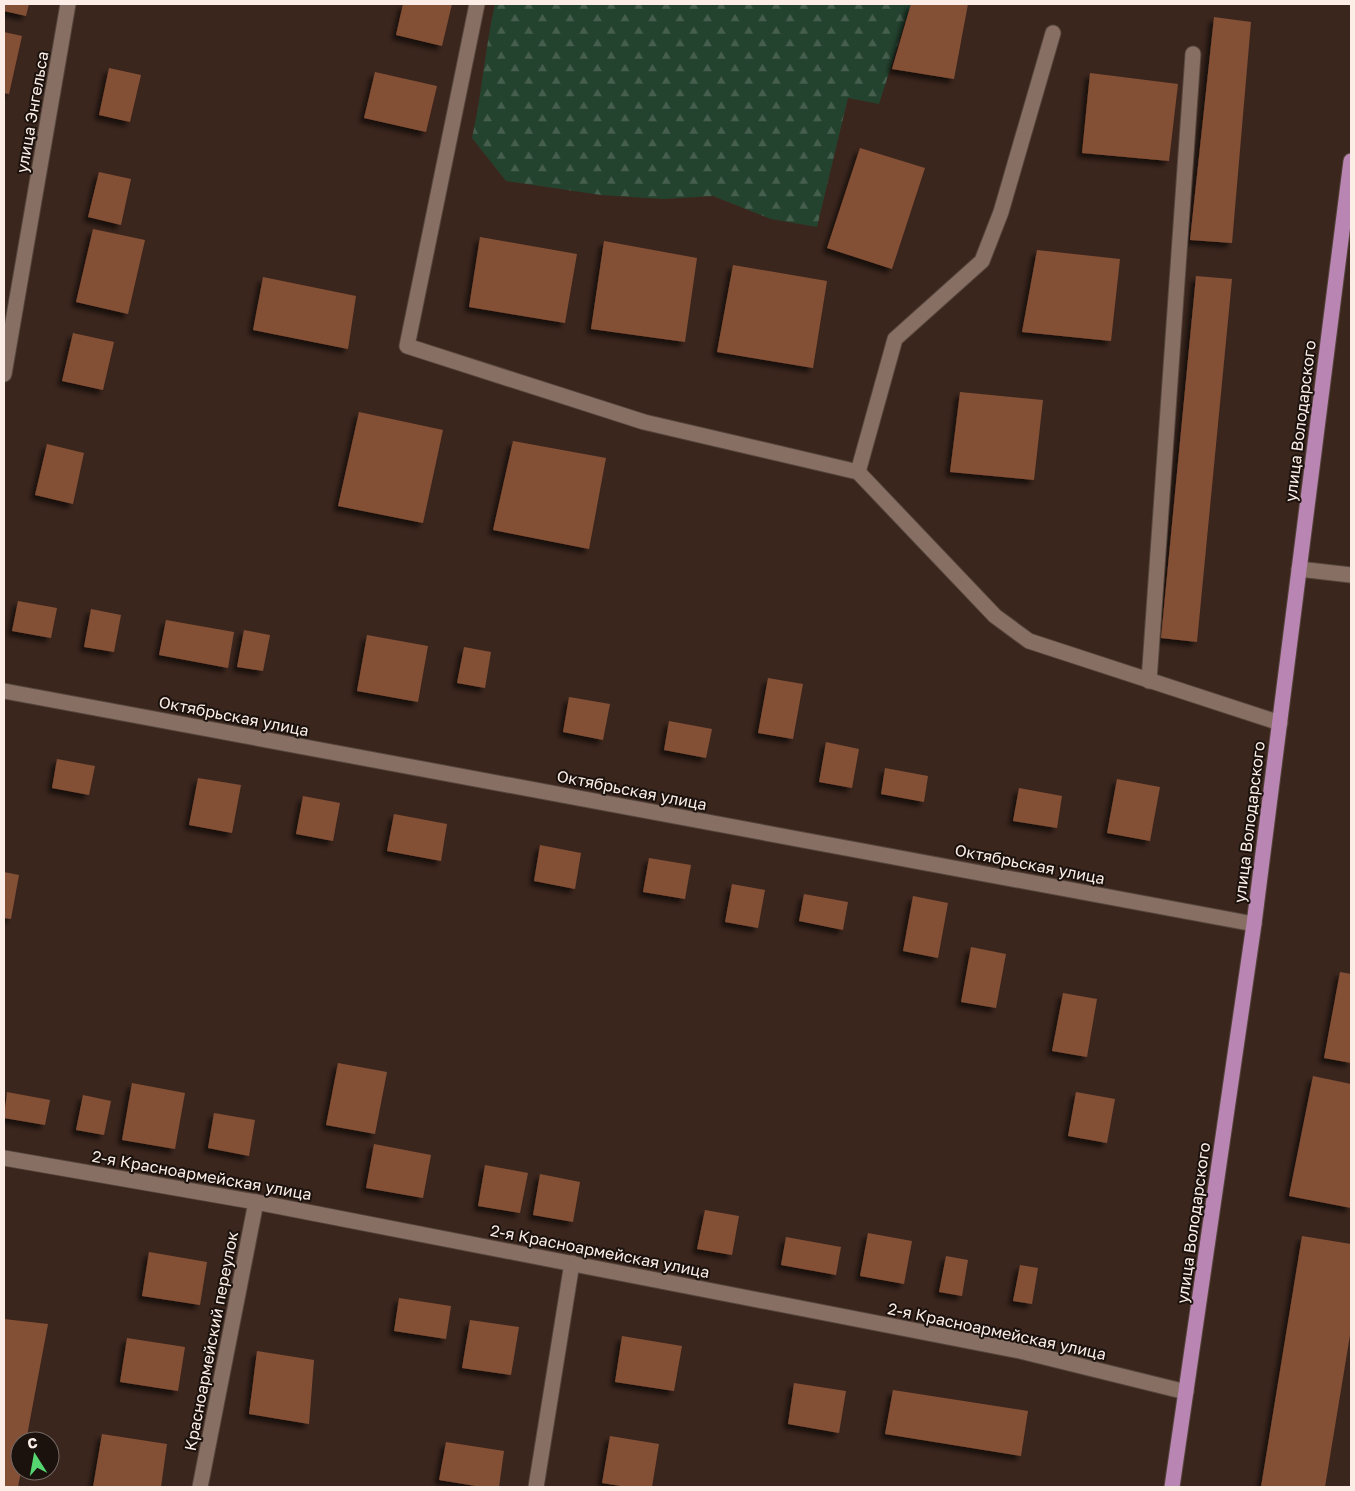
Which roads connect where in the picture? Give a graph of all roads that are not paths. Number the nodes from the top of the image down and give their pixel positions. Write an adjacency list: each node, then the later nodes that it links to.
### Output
1 (68, 4): 6 (street, улица Энгельса)
2 (478, 4): 7 (street)
3 (1053, 33): 7 (street)
4 (1194, 54): 10 (street)
5 (1351, 160): 8 (main road, улица Володарского)
6 (4, 374)
7 (858, 472): 10 (street)
8 (1299, 569): 9 (street); 12 (main road, улица Володарского)
9 (1351, 575)
10 (1149, 681): 12 (street)
11 (4, 691): 13 (street, Октябрьская улица)
12 (1280, 723): 13 (main road, улица Володарского)
13 (1254, 924): 17 (main road, улица Володарского)
14 (4, 1158): 15 (street, 2-я Красноармейская улица)
15 (256, 1202): 16 (street, 2-я Красноармейская улица); 18 (street, Красноармейский переулок)
16 (572, 1263): 17 (street, 2-я Красноармейская улица); 19 (street)
17 (1186, 1392): 20 (main road, улица Володарского)
18 (200, 1487)
19 (536, 1487)
20 (1172, 1487)

